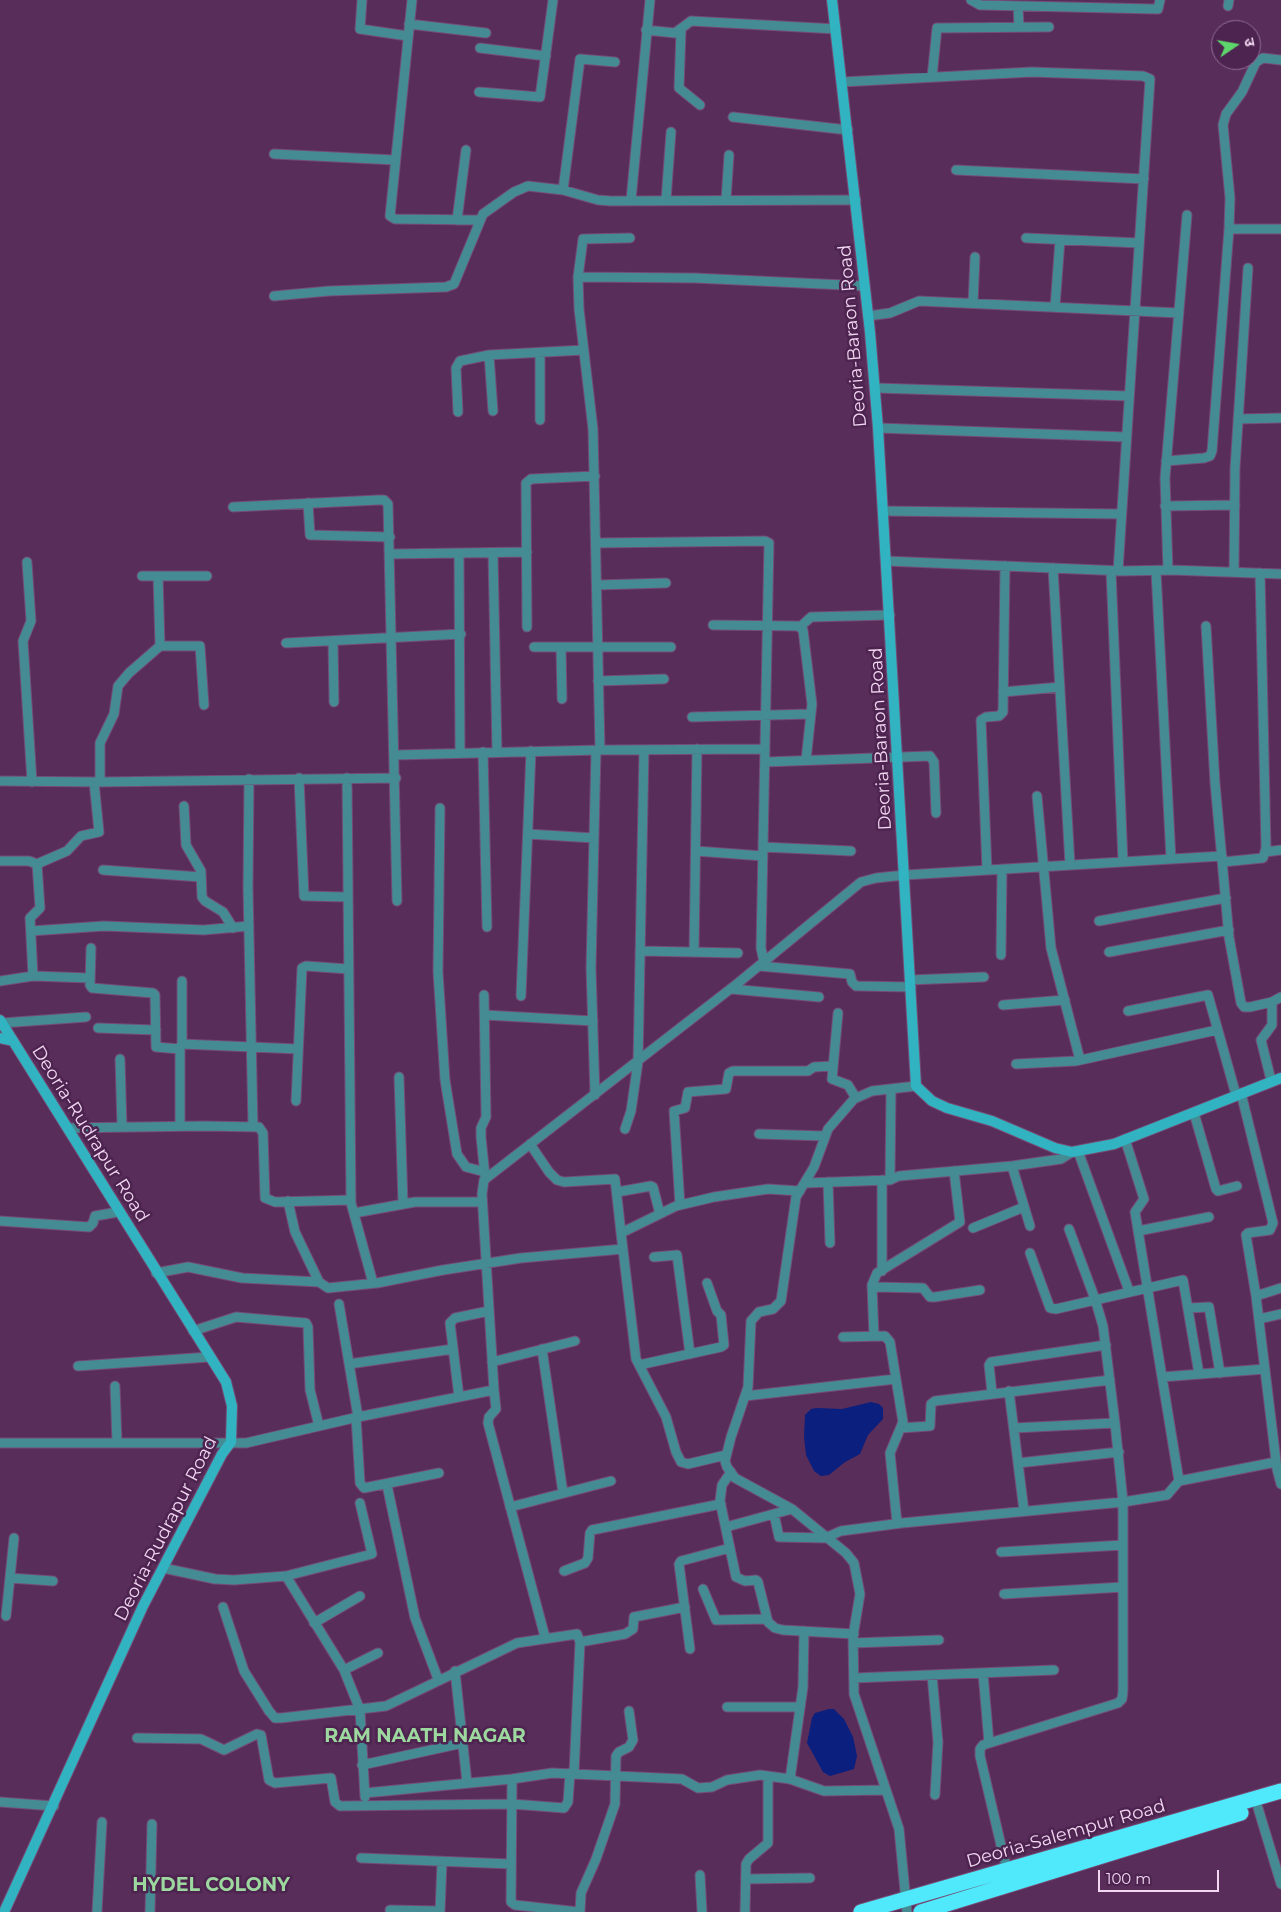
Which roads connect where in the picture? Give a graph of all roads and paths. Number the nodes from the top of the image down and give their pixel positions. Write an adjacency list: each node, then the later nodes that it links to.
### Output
1 (362, 0): 16 (street)
2 (412, 0): 9 (street)
3 (553, 0): 18 (street)
4 (650, 0): 13 (street)
5 (832, 0): 12 (street, Deoria-Baraon Road)
6 (971, 0): 8 (street)
7 (1160, 0): 8 (street)
8 (1018, 6): 10 (street)
9 (409, 24): 15 (street); 16 (street)
10 (1019, 27): 11 (street); 21 (street)
11 (1049, 27)
12 (836, 29): 14 (street); 22 (street, Deoria-Baraon Road)
13 (646, 30): 14 (street); 35 (street)
14 (681, 30): 24 (street)
15 (486, 33)
16 (408, 36): 31 (street)
17 (480, 48): 18 (street)
18 (546, 56): 23 (street)
19 (1281, 60): 43 (street)
20 (615, 62): 34 (street)
21 (932, 77): 22 (street); 33 (street)
22 (842, 82): 26 (street, Deoria-Baraon Road)
23 (479, 92)
24 (700, 105)
25 (733, 117): 26 (street)
26 (848, 130): 38 (street, Deoria-Baraon Road)
27 (671, 132): 36 (street)
28 (466, 150): 40 (street)
29 (274, 154): 31 (street)
30 (729, 155): 37 (street)
31 (395, 160): 40 (street)
32 (956, 170): 33 (street)
33 (1144, 179): 47 (street)
34 (562, 190): 35 (street); 41 (street)
35 (631, 200): 36 (street)
36 (666, 200): 37 (street)
37 (726, 200): 38 (street)
38 (856, 200): 51 (street, Deoria-Baraon Road)
39 (1187, 215): 56 (street)
40 (456, 220): 41 (street)
41 (478, 220): 52 (street)
42 (1281, 228): 43 (street)
43 (1229, 229): 70 (street)
44 (630, 238): 50 (street)
45 (1026, 238): 46 (street)
46 (1060, 240): 47 (street); 54 (street)
47 (1139, 244): 55 (street)
48 (975, 257): 53 (street)
49 (1248, 268): 66 (street)
50 (578, 277): 51 (street); 58 (street)
51 (865, 286): 57 (street, Deoria-Baraon Road)
52 (274, 296)
53 (973, 303): 54 (street); 57 (street)
54 (1055, 307): 55 (street)
55 (1134, 310): 56 (street); 62 (street)
56 (1179, 313): 70 (street)
57 (868, 316): 61 (street, Deoria-Baraon Road)
58 (584, 350): 59 (street); 71 (street)
59 (540, 353): 60 (street); 67 (street)
60 (489, 355): 63 (street); 64 (street)
61 (875, 388): 62 (street); 68 (street, Deoria-Baraon Road)
62 (1128, 396): 69 (street)
63 (493, 411)
64 (458, 412)
65 (1281, 418): 66 (street)
66 (1238, 419): 73 (street)
67 (540, 420)
68 (878, 428): 69 (street); 76 (street, Deoria-Baraon Road)
69 (1126, 436): 77 (street)
70 (1166, 461): 74 (street)
71 (594, 476): 79 (street); 80 (street)
72 (308, 504): 75 (street); 78 (street); 78 (street)
73 (1235, 505): 74 (street); 91 (street)
74 (1165, 506): 88 (street)
75 (233, 507)
76 (883, 511): 77 (street); 84 (street, Deoria-Baraon Road)
77 (1121, 514): 89 (street)
78 (390, 537): 82 (street)
79 (596, 543): 98 (street); 100 (street)
80 (527, 552): 81 (street); 103 (street)
81 (493, 553): 83 (street); 130 (street)
82 (390, 554): 83 (street); 106 (street)
83 (460, 554): 105 (street)
84 (886, 561): 86 (street); 99 (street, Deoria-Baraon Road)
85 (27, 562): 141 (street)
86 (1005, 566): 87 (street); 117 (street)
87 (1054, 568): 89 (street); 116 (street)
88 (1168, 570): 90 (street); 91 (street)
89 (1114, 571): 90 (street); 157 (street)
90 (1156, 571): 154 (street)
91 (1234, 572): 92 (street)
92 (1260, 573): 93 (street); 153 (street)
93 (1281, 574)
94 (142, 576): 95 (street)
95 (158, 576): 96 (street); 109 (street)
96 (207, 576)
97 (666, 584): 98 (street)
98 (597, 586): 112 (street)
99 (890, 615): 104 (street); 133 (street, Deoria-Baraon Road)
100 (768, 624): 101 (street); 104 (street); 121 (street)
101 (713, 625)
102 (1206, 626): 155 (street)
103 (527, 627)
104 (800, 627): 122 (street)
105 (460, 634): 106 (street); 131 (street)
106 (391, 638): 107 (street); 132 (street)
107 (333, 641): 108 (street); 119 (street)
108 (286, 643)
109 (160, 646): 120 (street); 142 (street)
110 (534, 646): 111 (street)
111 (561, 647): 112 (street); 118 (street)
112 (598, 647): 113 (street); 115 (street)
113 (671, 647)
114 (664, 679): 115 (street)
115 (598, 681): 125 (street)
116 (1060, 687): 117 (street); 159 (street)
117 (1003, 692): 163 (street)
118 (562, 699)
119 (334, 702)
120 (204, 705)
121 (766, 714): 122 (street); 123 (street); 124 (street)
122 (812, 714): 134 (street)
123 (692, 717)
124 (765, 749): 127 (street); 135 (street)
125 (598, 750): 126 (street); 128 (street); 148 (street)
126 (644, 750): 127 (street); 176 (street)
127 (697, 750): 149 (street)
128 (531, 751): 130 (street); 147 (street)
129 (483, 752): 130 (street); 131 (street); 171 (street)
130 (497, 752)
131 (460, 753): 132 (street)
132 (395, 755): 138 (street)
133 (898, 756): 134 (street); 146 (street); 164 (street, Deoria-Baraon Road)
134 (806, 760): 135 (street)
135 (764, 762): 151 (street)
136 (299, 778): 137 (street); 139 (street); 166 (street)
137 (347, 778): 138 (street); 166 (street)
138 (396, 778): 168 (street)
139 (249, 779): 142 (street); 170 (street)
140 (0, 781): 141 (street)
141 (32, 782): 142 (street)
142 (97, 782): 158 (street)
143 (1038, 796): 160 (street)
144 (184, 806): 165 (street)
145 (440, 808): 237 (street)
146 (936, 813)
147 (528, 834): 148 (street); 191 (street)
148 (594, 838): 202 (street)
149 (696, 850): 151 (street); 177 (street)
150 (1281, 850): 153 (street)
151 (763, 851): 152 (street); 181 (street)
152 (851, 851)
153 (1265, 852): 155 (street)
154 (1171, 859): 155 (street); 157 (street)
155 (1222, 859): 167 (street)
156 (0, 861): 158 (street)
157 (1123, 862): 159 (street)
158 (37, 864): 174 (street)
159 (1070, 865): 160 (street)
160 (1042, 867): 161 (street); 194 (street)
161 (1002, 869): 163 (street); 180 (street)
162 (103, 870): 165 (street)
163 (987, 870): 164 (street)
164 (904, 875): 181 (street); 188 (street, Deoria-Baraon Road)
165 (201, 877): 172 (street)
166 (348, 898): 182 (street)
167 (1226, 898): 169 (street); 173 (street)
168 (397, 901)
169 (1099, 921)
170 (249, 926): 172 (street); 208 (street)
171 (487, 927)
172 (234, 928): 174 (street)
173 (1229, 930): 178 (street); 195 (street)
174 (31, 931): 183 (street)
175 (91, 948): 185 (street)
176 (640, 951): 177 (street); 213 (street)
177 (694, 952): 179 (street)
178 (1109, 952)
179 (738, 953)
180 (1001, 955)
181 (762, 964): 188 (street); 189 (street)
182 (348, 969): 210 (street); 244 (street)
183 (33, 976): 185 (street); 187 (street)
184 (984, 976): 188 (street)
185 (90, 978): 204 (street)
186 (182, 980): 209 (street)
187 (0, 981)
188 (911, 984): 218 (street, Deoria-Baraon Road)
189 (731, 989): 192 (street); 213 (street)
190 (484, 995): 200 (street)
191 (521, 996)
192 (819, 997)
193 (1281, 997): 195 (street)
194 (1065, 1000): 196 (street); 212 (street)
195 (1272, 1002): 217 (street)
196 (1004, 1005)
197 (1128, 1011): 205 (street)
198 (838, 1013): 215 (street)
199 (86, 1016): 201 (street)
200 (484, 1016): 202 (street); 237 (street)
201 (1, 1021): 207 (street, Deoria-Rudrapur Road)
202 (593, 1021): 221 (street)
203 (98, 1028): 204 (street)
204 (156, 1030): 209 (street)
205 (1217, 1030): 212 (street); 220 (street)
206 (0, 1038): 207 (street)
207 (14, 1041): 228 (street, Deoria-Rudrapur Road)
208 (250, 1046): 209 (street); 210 (street); 227 (street)
209 (181, 1047): 225 (street)
210 (298, 1049): 223 (street)
211 (120, 1059): 226 (street)
212 (1080, 1060): 214 (street)
213 (638, 1062): 221 (street); 229 (street)
214 (1016, 1064)
215 (833, 1066): 222 (street); 248 (street)
216 (398, 1077): 247 (street)
217 (1276, 1079): 220 (street)
218 (916, 1086): 219 (street); 234 (street)
219 (891, 1090): 222 (street); 238 (street)
220 (1239, 1094): 224 (street); 275 (street)
221 (595, 1095): 233 (street)
222 (856, 1098): 231 (street)
223 (296, 1102)
224 (1194, 1113): 232 (street); 241 (street)
225 (180, 1126): 226 (street); 227 (street)
226 (122, 1127): 228 (street)
227 (253, 1127): 245 (street)
228 (68, 1128): 250 (street, Deoria-Rudrapur Road)
229 (625, 1129)
230 (759, 1134): 231 (street)
231 (825, 1136): 240 (street)
232 (1125, 1139): 234 (street); 258 (street)
233 (530, 1144): 237 (street); 243 (street)
234 (1075, 1151): 235 (street); 274 (street)
235 (1012, 1166): 236 (street); 249 (street)
236 (954, 1171): 238 (street); 265 (street)
237 (485, 1175): 246 (street)
238 (886, 1180): 239 (street); 265 (street)
239 (828, 1182): 240 (street); 260 (street)
240 (806, 1183): 242 (street)
241 (1237, 1186)
242 (800, 1191): 248 (street); 305 (street)
243 (618, 1192): 252 (street); 259 (street)
244 (351, 1200): 245 (street); 251 (street)
245 (288, 1201): 267 (street)
246 (482, 1202): 247 (street); 264 (street)
247 (404, 1203): 251 (street)
248 (680, 1205): 252 (street)
249 (1024, 1207): 255 (street); 256 (street)
250 (118, 1212): 254 (street); 266 (street, Deoria-Rudrapur Road)
251 (354, 1213): 268 (street)
252 (660, 1214): 259 (street)
253 (1209, 1217): 258 (street)
254 (0, 1221)
255 (1030, 1226)
256 (973, 1228)
257 (1069, 1229): 276 (street)
258 (1138, 1231): 270 (street)
259 (621, 1233): 261 (street)
260 (830, 1243)
261 (623, 1249): 264 (street); 293 (street)
262 (1030, 1253): 276 (street)
263 (654, 1257): 289 (street)
264 (486, 1263): 268 (street); 279 (street)
265 (882, 1271): 271 (street)
266 (156, 1273): 267 (street); 282 (street, Deoria-Rudrapur Road)
267 (320, 1282): 268 (street)
268 (373, 1283)
269 (708, 1283): 289 (street)
270 (1147, 1286): 274 (street); 278 (street); 298 (street)
271 (872, 1287): 273 (street); 283 (street)
272 (1281, 1288): 275 (street)
273 (980, 1290)
274 (1129, 1290): 276 (street)
275 (1256, 1296): 281 (street)
276 (1095, 1299): 286 (street)
277 (339, 1304): 292 (street)
278 (1189, 1308): 296 (street); 297 (street)
279 (489, 1311): 287 (street); 291 (street)
280 (1281, 1314): 281 (street)
281 (1258, 1319): 295 (street)
282 (193, 1331): 290 (street, Deoria-Rudrapur Road); 309 (street)
283 (874, 1336): 284 (street); 299 (street)
284 (843, 1337)
285 (575, 1341): 288 (street)
286 (1106, 1345): 300 (street); 304 (street)
287 (453, 1349): 292 (street); 306 (street)
288 (542, 1349): 291 (street); 325 (street)
289 (690, 1354): 293 (street)
290 (209, 1357): 294 (street); 313 (street, Deoria-Rudrapur Road)
291 (492, 1362): 302 (street)
292 (349, 1364): 307 (street)
293 (639, 1365): 316 (street)
294 (78, 1366)
295 (1265, 1369): 296 (street); 317 (street)
296 (1220, 1373): 297 (street)
297 (1199, 1374): 298 (street)
298 (1162, 1377): 322 (street)
299 (896, 1378): 305 (street); 310 (street)
300 (1110, 1380): 303 (street); 308 (street)
301 (115, 1386): 312 (street)
302 (494, 1390): 306 (street); 329 (street)
303 (1009, 1391): 304 (street); 311 (street)
304 (992, 1393): 310 (street)
305 (746, 1396): 316 (street)
306 (458, 1397): 307 (street)
307 (357, 1417): 309 (street); 323 (street)
308 (1115, 1424): 311 (street); 315 (street)
309 (319, 1426): 313 (street)
310 (901, 1428): 333 (street)
311 (1014, 1428): 318 (street)
312 (117, 1442): 313 (street); 314 (street)
313 (231, 1442): 342 (street, Deoria-Rudrapur Road)
314 (0, 1443)
315 (1119, 1452): 318 (street); 326 (street)
316 (726, 1455): 319 (street)
317 (1276, 1462): 322 (street); 324 (street)
318 (1018, 1463): 331 (street)
319 (731, 1472): 328 (street); 330 (street)
320 (439, 1473): 323 (street)
321 (611, 1481): 325 (street)
322 (1179, 1481): 326 (street)
323 (387, 1484): 369 (street)
324 (1281, 1484)
325 (563, 1493): 329 (street)
326 (1123, 1502): 331 (street); 337 (street)
327 (360, 1503): 344 (street)
328 (721, 1504): 334 (street); 343 (street)
329 (510, 1507): 357 (street)
330 (792, 1509): 332 (street); 336 (street)
331 (1024, 1511): 333 (street)
332 (774, 1514): 334 (street); 336 (street)
333 (897, 1523): 336 (street)
334 (726, 1527): 338 (street)
335 (14, 1538): 341 (street)
336 (825, 1538): 358 (street)
337 (1123, 1545): 339 (street); 347 (street)
338 (730, 1548): 352 (street); 354 (street)
339 (1002, 1552)
340 (0, 1566): 341 (street)
341 (11, 1568): 345 (street)
342 (163, 1568): 344 (street); 392 (street, Deoria-Rudrapur Road)
343 (564, 1571)
344 (286, 1576): 355 (street)
345 (10, 1578): 346 (street); 353 (street)
346 (53, 1581)
347 (1123, 1587): 349 (street); 375 (street)
348 (703, 1589): 354 (street)
349 (1004, 1594)
350 (360, 1596): 355 (street)
351 (223, 1606): 372 (street)
352 (685, 1607): 360 (street); 361 (street)
353 (6, 1616)
354 (768, 1619): 356 (street)
355 (314, 1623): 363 (street)
356 (804, 1631): 358 (street); 371 (street)
357 (545, 1638): 360 (street); 365 (street)
358 (854, 1639): 359 (street); 368 (street)
359 (939, 1640)
360 (580, 1642): 378 (street)
361 (690, 1649)
362 (378, 1653): 363 (street)
363 (344, 1670): 372 (street)
364 (1054, 1670): 366 (street)
365 (455, 1671): 369 (street); 376 (street)
366 (983, 1673): 367 (street); 375 (street)
367 (932, 1675): 368 (street); 387 (street)
368 (854, 1678): 384 (street)
369 (438, 1679): 372 (street)
370 (728, 1707): 371 (street)
371 (800, 1707): 382 (street)
372 (360, 1710): 377 (street)
373 (629, 1711): 379 (street)
374 (137, 1738): 391 (street)
375 (989, 1743): 402 (street)
376 (463, 1744): 377 (street); 383 (street)
377 (362, 1765): 386 (street)
378 (572, 1773): 379 (street); 381 (street); 390 (street)
379 (616, 1776): 380 (street); 410 (street)
380 (768, 1776): 382 (street); 400 (street)
381 (512, 1779): 383 (street); 390 (street)
382 (790, 1779): 384 (street)
383 (468, 1783): 386 (street)
384 (886, 1790): 404 (street)
385 (1281, 1791): 402 (highway, Deoria-Salempur Road)
386 (364, 1792): 391 (street)
387 (935, 1795)
388 (1281, 1801): 393 (highway, Deoria-Salempur Road)
389 (0, 1802): 392 (street)
390 (512, 1804): 391 (street); 398 (street)
391 (366, 1805)
392 (54, 1806): 406 (street, Deoria-Rudrapur Road)
393 (1258, 1808): 402 (highway, Deoria-Salempur Road); 403 (street)
394 (102, 1822): 407 (street)
395 (152, 1824): 408 (street)
396 (361, 1858): 397 (street)
397 (442, 1862): 398 (street); 409 (street)
398 (511, 1864): 410 (street)
399 (700, 1875): 411 (street)
400 (746, 1878): 401 (street); 412 (street)
401 (810, 1878)
402 (1009, 1878): 404 (highway, Deoria-Salempur Road); 414 (highway, Deoria-Salempur Road)
403 (1281, 1884)
404 (906, 1906): 413 (highway, Deoria-Salempur Road)
405 (390, 1910): 409 (street)
406 (4, 1912)
407 (97, 1912)
408 (150, 1912)
409 (440, 1912)
410 (580, 1912)
411 (702, 1912)
412 (745, 1912)
413 (861, 1912)
414 (921, 1912)

